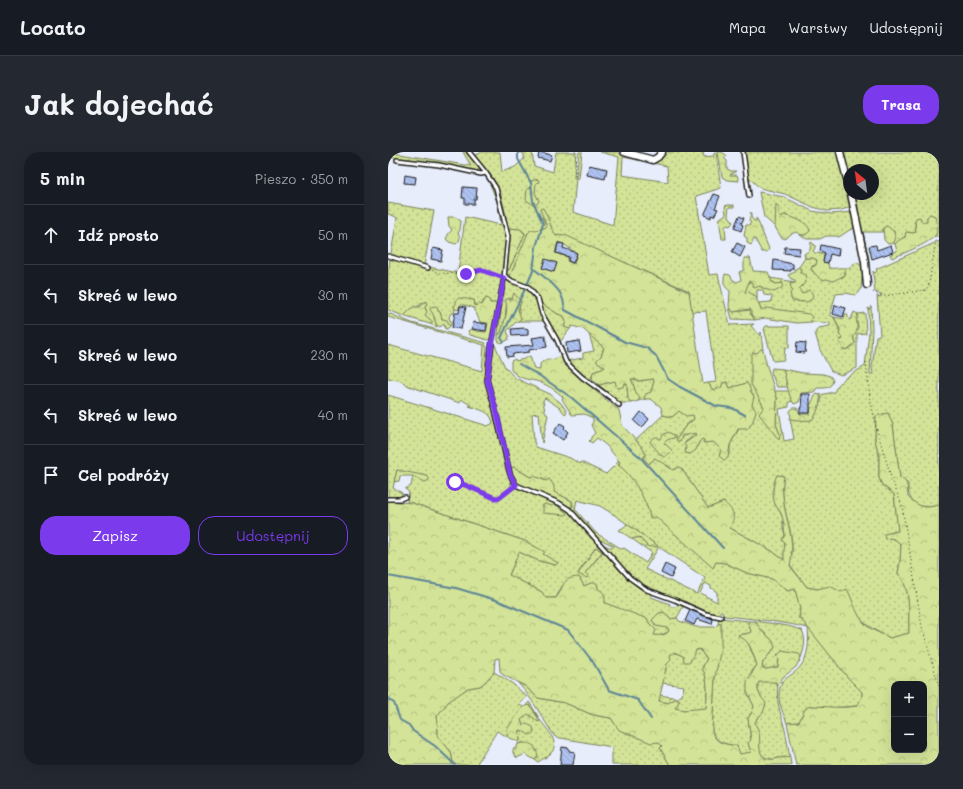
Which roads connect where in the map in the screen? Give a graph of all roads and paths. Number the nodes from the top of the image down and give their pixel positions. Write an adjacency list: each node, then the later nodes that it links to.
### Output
1 (469, 152): 9 (lane)
2 (578, 152): 10 (path)
3 (624, 152): 4 (street)
4 (662, 152)
5 (743, 152): 11 (lane)
6 (840, 152): 8 (street)
7 (397, 160): 9 (lane)
8 (843, 164)
9 (486, 173): 16 (lane)
10 (575, 176)
11 (749, 196)
12 (852, 200): 17 (street)
13 (936, 240): 18 (path)
14 (388, 256): 15 (lane)
15 (428, 268): 16 (path)
16 (504, 277): 20 (lane); 22 (lane)
17 (867, 285)
18 (873, 292)
19 (866, 362): 26 (path)
20 (619, 405)
21 (456, 477): 22 (path)
22 (516, 485): 25 (lane)
23 (405, 497): 24 (lane)
24 (388, 499)
25 (721, 617)
26 (939, 686)

